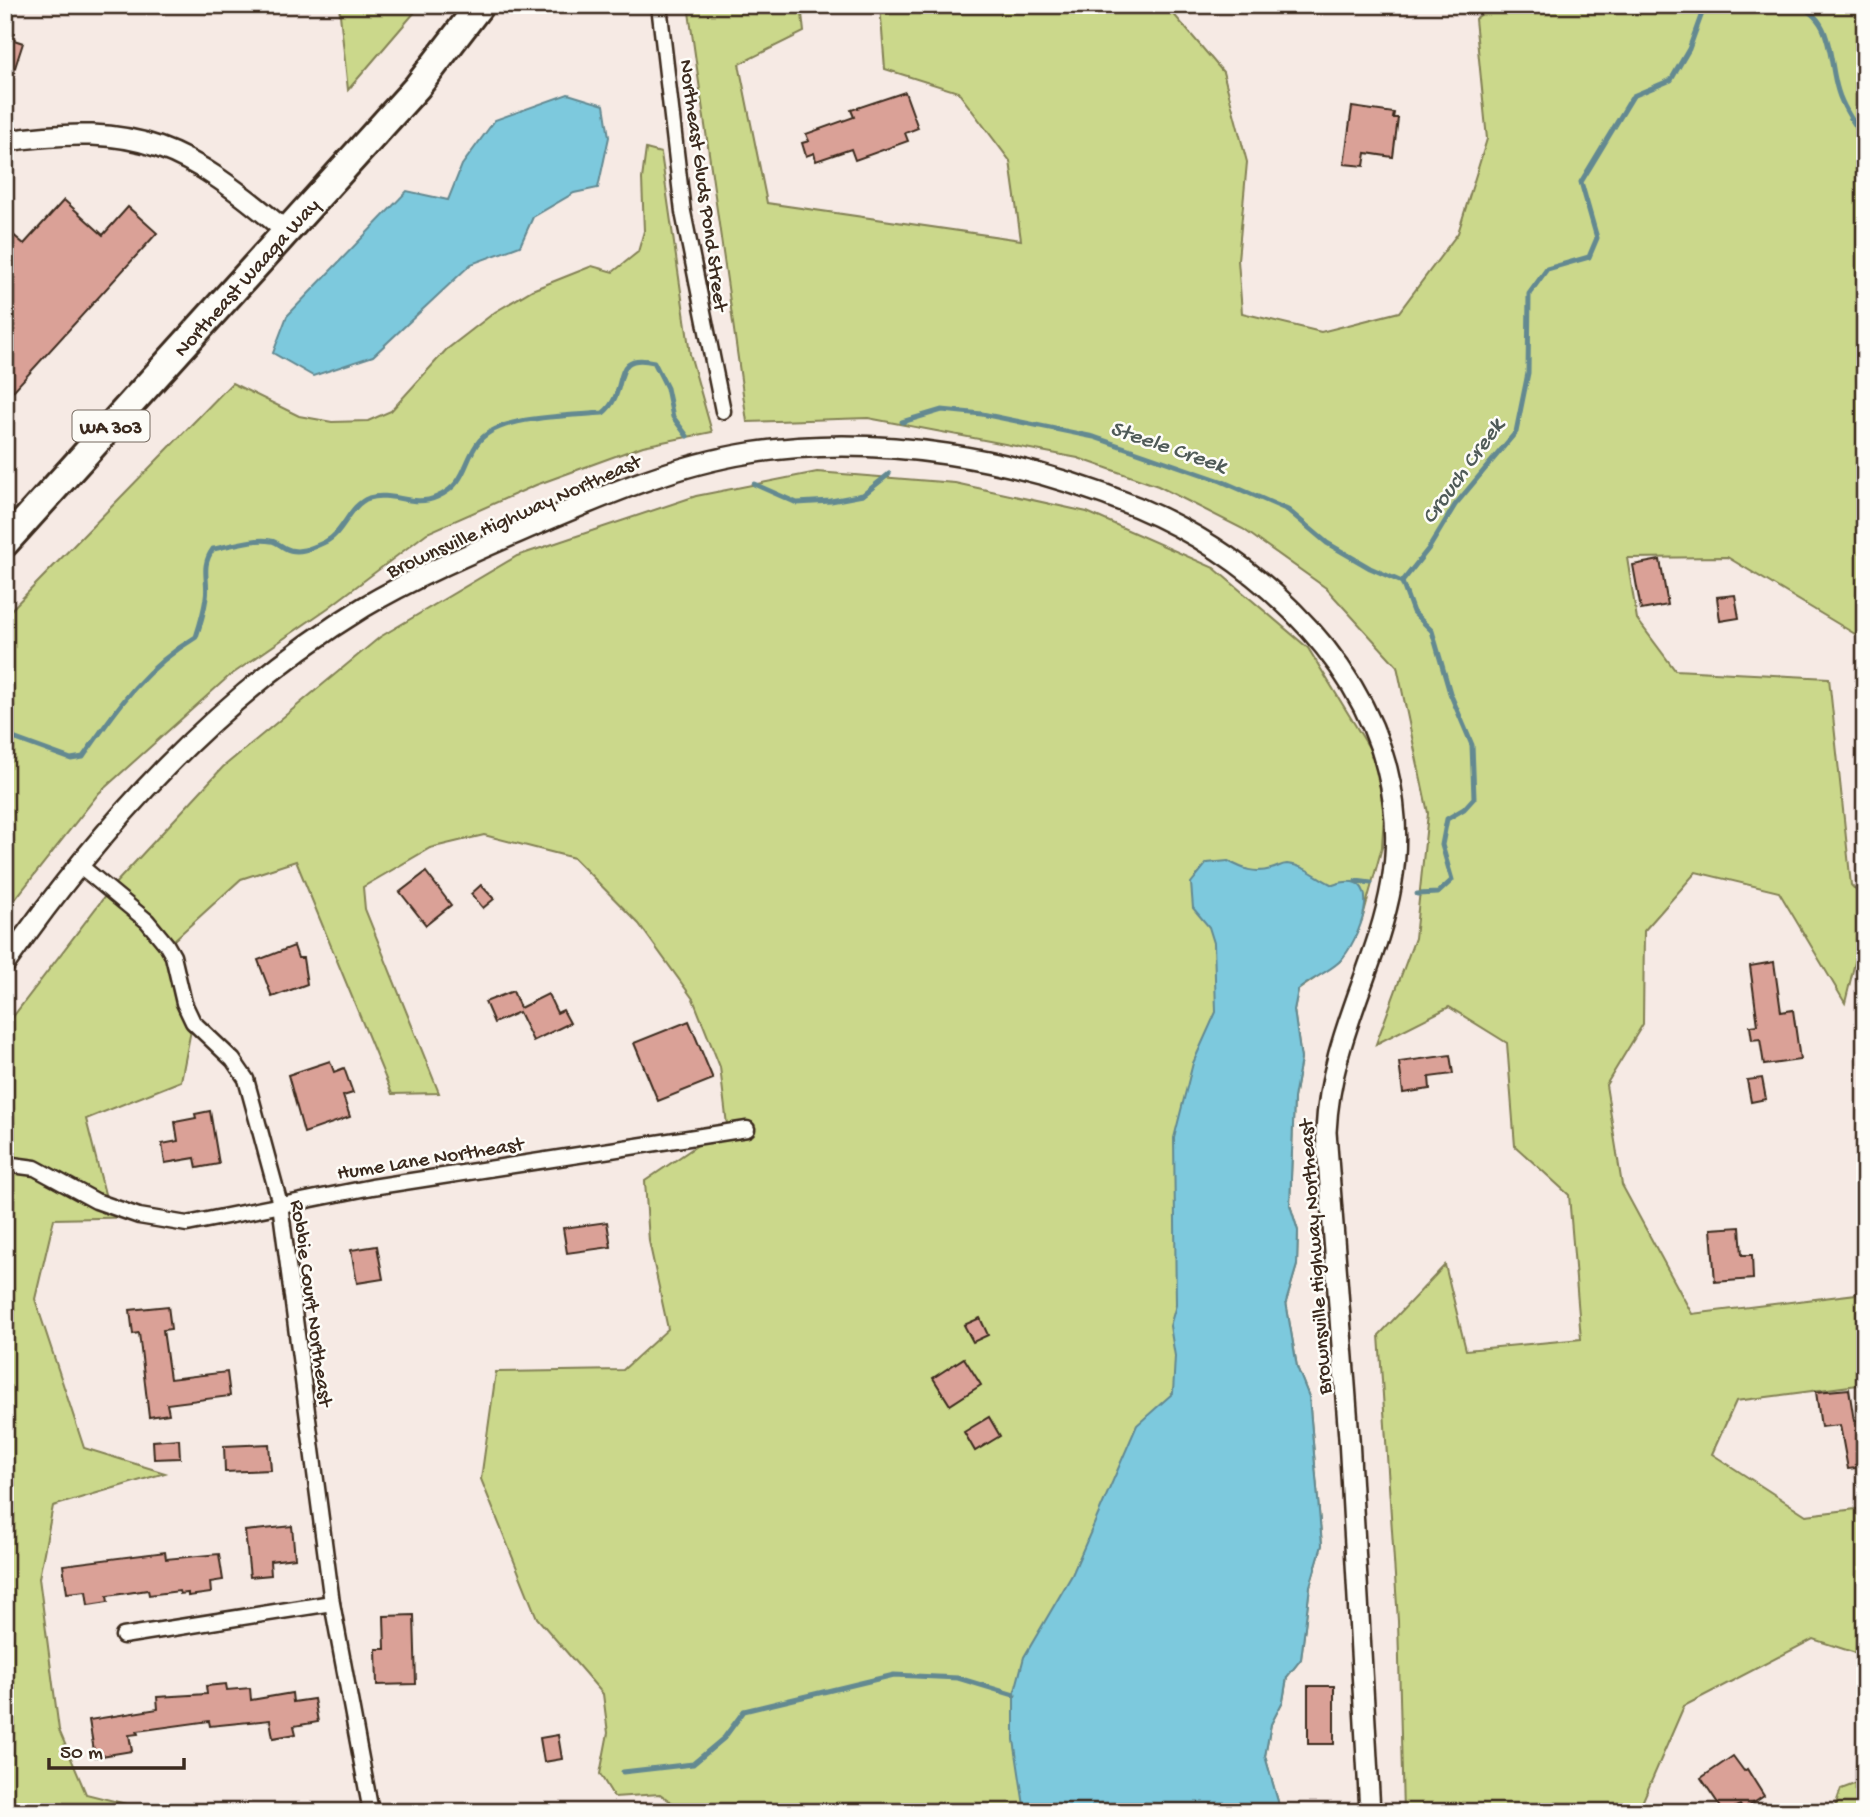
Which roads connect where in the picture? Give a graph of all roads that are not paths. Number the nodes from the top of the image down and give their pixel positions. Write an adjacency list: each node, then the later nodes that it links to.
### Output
1 (480, 5): 4 (highway, Northeast Waaga Way / WA 303)
2 (659, 5): 5 (street, Northeast Gluds Pond Street)
3 (5, 141): 4 (main road)
4 (287, 232): 6 (highway, Northeast Waaga Way / WA 303)
5 (723, 411)
6 (5, 543)
7 (78, 864): 8 (main road, Brownsville Highway Northeast); 11 (street, Robbie Court Northeast); 15 (main road, Brownsville Highway Northeast)
8 (5, 964)
9 (747, 1129): 11 (street, Hume Lane Northeast)
10 (5, 1164): 11 (street, Hume Lane Northeast)
11 (280, 1204): 12 (street, Robbie Court Northeast)
12 (332, 1603): 13 (street); 14 (street, Robbie Court Northeast)
13 (123, 1636)
14 (371, 1812)
15 (1370, 1812)

